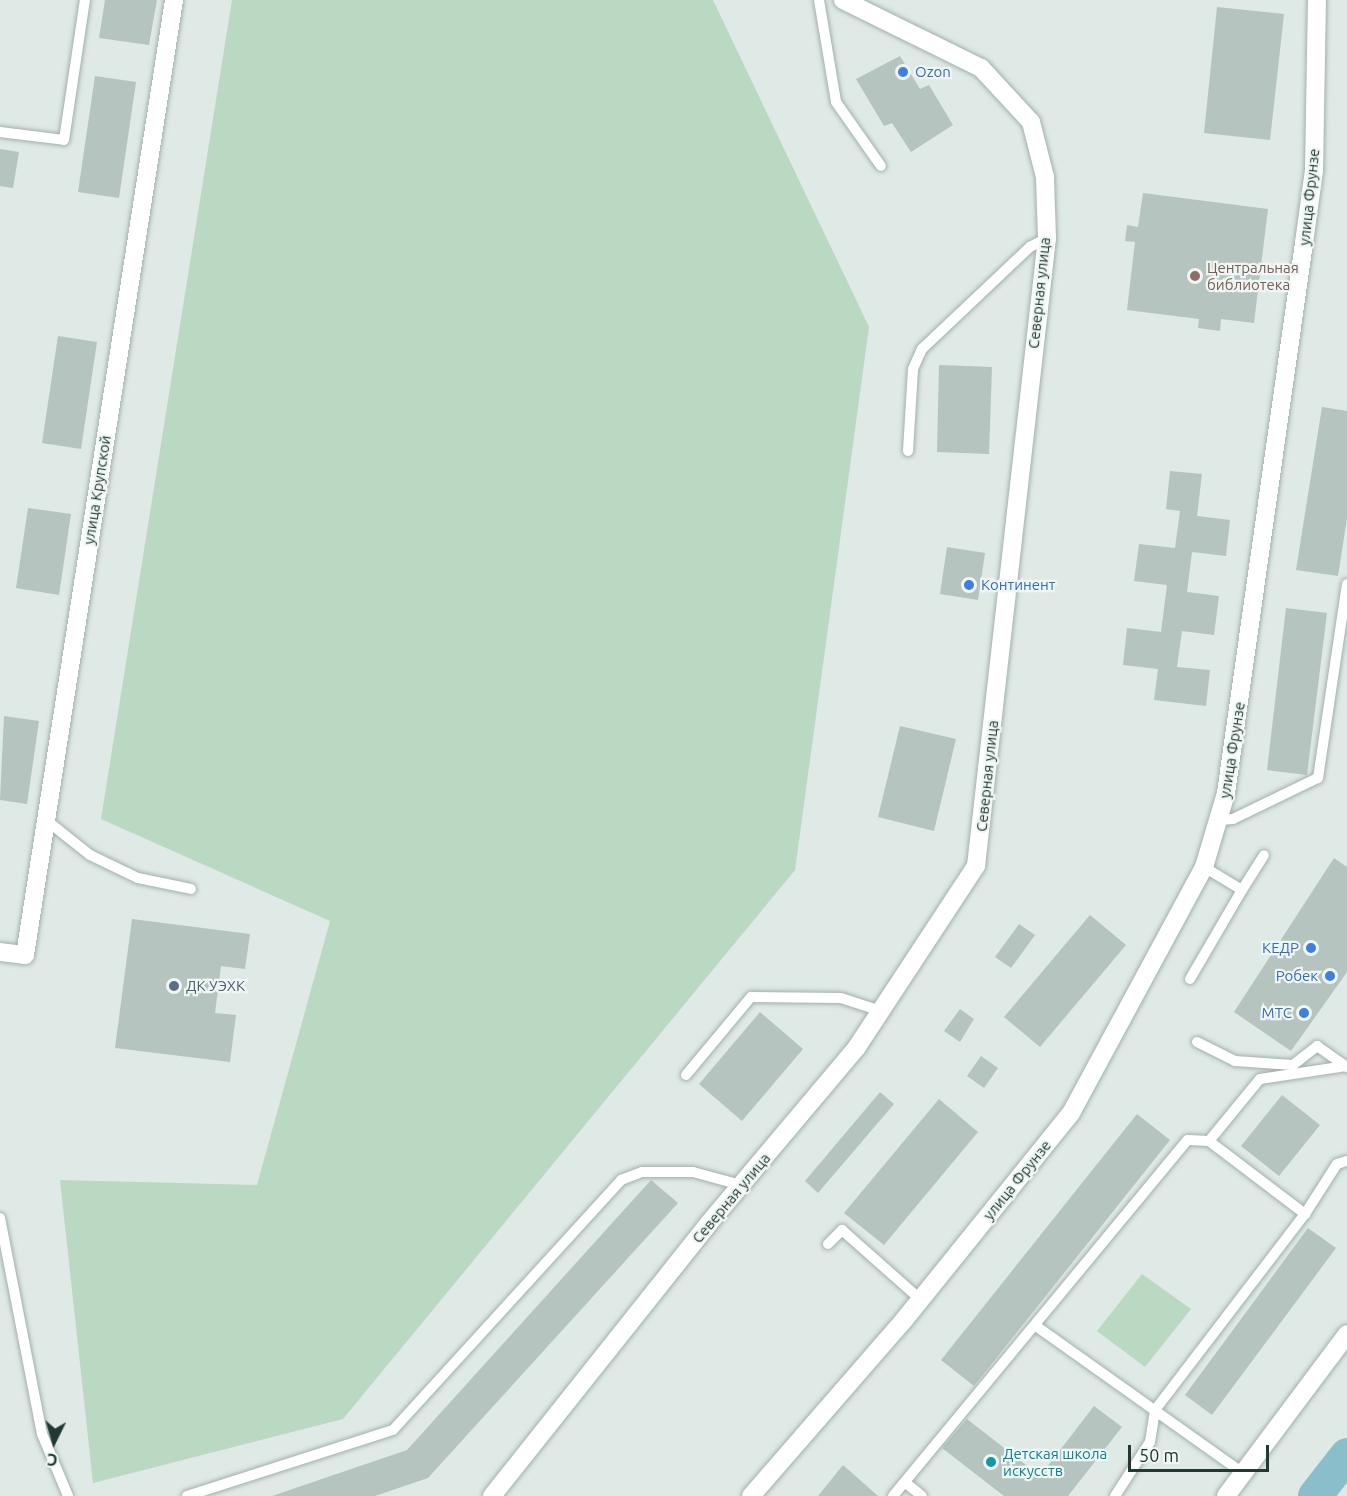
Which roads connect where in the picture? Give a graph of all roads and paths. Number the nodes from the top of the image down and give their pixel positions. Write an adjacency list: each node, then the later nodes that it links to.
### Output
1 (86, 0): 6 (lane)
2 (174, 0): 11 (street, улица Крупской)
3 (819, 0): 7 (lane)
4 (843, 0): 8 (street, Северная улица)
5 (1317, 0): 12 (street, улица Фрунзе)
6 (0, 132)
7 (881, 166)
8 (1047, 238): 9 (lane); 19 (street, Северная улица)
9 (908, 451)
10 (1347, 584): 12 (lane)
11 (46, 820): 15 (lane); 17 (street, улица Крупской)
12 (1218, 820): 14 (street, улица Фрунзе)
13 (1264, 855): 16 (lane)
14 (1204, 867): 16 (lane); 29 (street, улица Фрунзе)
15 (191, 888)
16 (1242, 890): 18 (lane)
17 (0, 952)
18 (1190, 979)
19 (881, 1011): 22 (lane); 25 (street, Северная улица)
20 (1197, 1042): 21 (lane)
21 (1346, 1066): 23 (lane)
22 (686, 1075)
23 (1209, 1141): 26 (lane); 30 (lane)
24 (1347, 1161): 26 (lane)
25 (741, 1185): 36 (lane); 37 (street, Северная улица)
26 (1305, 1214): 32 (lane)
27 (0, 1218): 35 (lane)
28 (828, 1244): 29 (lane)
29 (920, 1299): 38 (street, улица Фрунзе)
30 (1036, 1326): 32 (lane); 34 (lane)
31 (1347, 1334): 33 (street)
32 (1155, 1410): 33 (lane); 41 (lane)
33 (1243, 1473): 42 (street)
34 (907, 1484): 39 (lane); 40 (lane)
35 (68, 1496)
36 (187, 1496)
37 (492, 1496)
38 (751, 1496)
39 (893, 1496)
40 (922, 1496)
41 (1115, 1496)
42 (1226, 1496)

